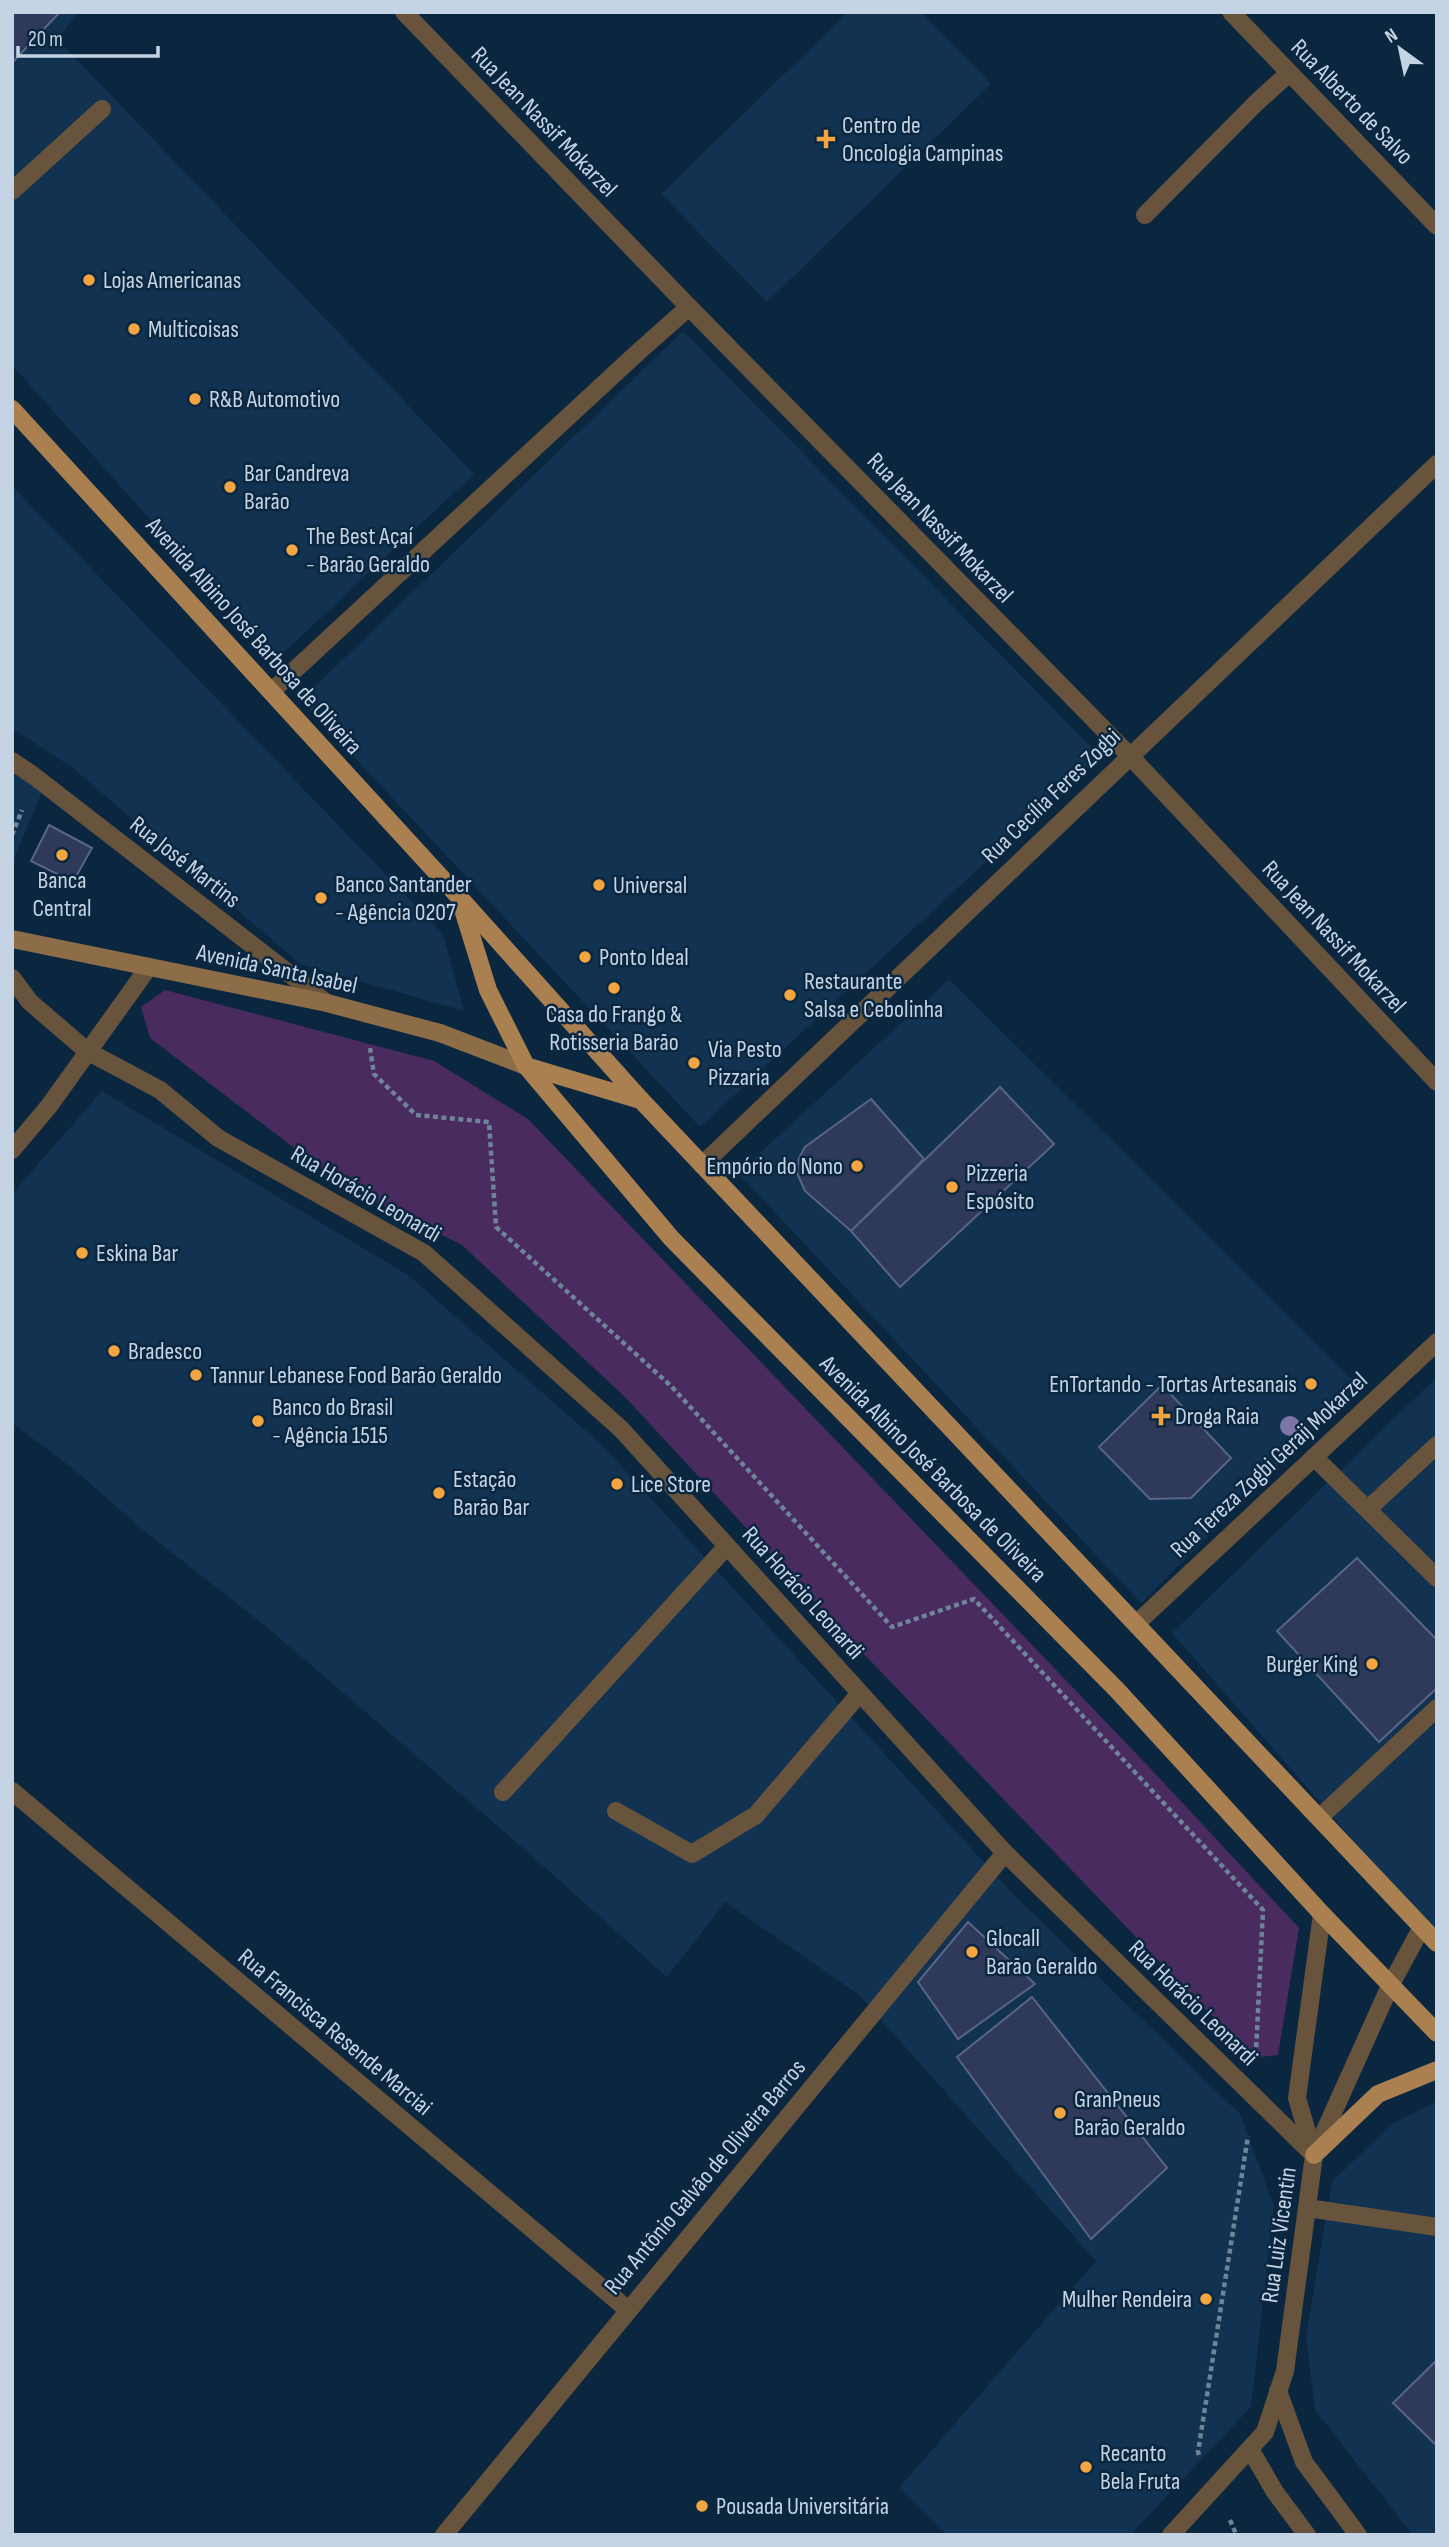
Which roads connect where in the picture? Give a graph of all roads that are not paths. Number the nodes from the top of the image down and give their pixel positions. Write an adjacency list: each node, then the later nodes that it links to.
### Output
1 (404, 12): 8 (street, Rua Jean Nassif Mokarzel)
2 (1231, 12): 3 (street, Rua Alberto de Salvo)
3 (1289, 73): 6 (street); 7 (street, Rua Alberto de Salvo)
4 (102, 109): 5 (street)
5 (12, 191)
6 (1145, 215)
7 (1437, 226)
8 (689, 307): 11 (street); 12 (street, Rua Jean Nassif Mokarzel)
9 (12, 409): 11 (main road, Avenida Albino José Barbosa de Oliveira)
10 (1437, 464): 12 (street, Rua Cecília Feres Zogbi)
11 (271, 692): 14 (main road, Avenida Albino José Barbosa de Oliveira)
12 (1129, 755): 21 (street, Rua Jean Nassif Mokarzel); 24 (street, Rua Cecília Feres Zogbi)
13 (12, 761): 18 (street, Rua José Martins)
14 (459, 897): 20 (main road, Avenida Albino José Barbosa de Oliveira); 22 (main road, Avenida Albino José Barbosa de Oliveira)
15 (12, 939): 16 (main road, Avenida Santa Isabel)
16 (148, 968): 18 (main road, Avenida Santa Isabel); 19 (street)
17 (12, 978): 19 (street, Rua Horácio Leonardi)
18 (327, 1003): 20 (main road, Avenida Santa Isabel)
19 (87, 1051): 23 (street); 29 (street, Rua Horácio Leonardi)
20 (526, 1066): 22 (main road); 39 (main road, Avenida Albino José Barbosa de Oliveira)
21 (1437, 1082)
22 (641, 1100): 24 (main road, Avenida Albino José Barbosa de Oliveira)
23 (12, 1150)
24 (702, 1165): 31 (main road, Avenida Albino José Barbosa de Oliveira)
25 (1437, 1342): 27 (street, Rua Tereza Zogbi Geraij Mokarzel)
26 (1437, 1445): 28 (street)
27 (1314, 1457): 28 (street); 31 (street, Rua Tereza Zogbi Geraij Mokarzel)
28 (1368, 1509): 30 (street)
29 (727, 1546): 32 (street, Rua Horácio Leonardi); 35 (street)
30 (1437, 1578)
31 (1136, 1624): 37 (main road, Avenida Albino José Barbosa de Oliveira)
32 (860, 1693): 36 (street); 38 (street, Rua Horácio Leonardi)
33 (1437, 1708): 37 (street)
34 (12, 1791): 48 (street, Rua Francisca Resende Marciai)
35 (503, 1792)
36 (616, 1811)
37 (1319, 1818): 40 (main road, Avenida Albino José Barbosa de Oliveira)
38 (1006, 1853): 45 (street, Rua Horácio Leonardi); 48 (street, Rua Antônio Galvão de Oliveira Barros)
39 (1322, 1914): 42 (main road, Avenida Albino José Barbosa de Oliveira); 45 (street)
40 (1422, 1927): 41 (main road, Avenida Albino José Barbosa de Oliveira); 42 (street, Rua Luiz Vicentin)
41 (1437, 1943)
42 (1390, 1986): 43 (main road, Avenida Albino José Barbosa de Oliveira); 45 (street, Rua Luiz Vicentin)
43 (1437, 2033)
44 (1437, 2070): 45 (main road)
45 (1314, 2155): 46 (street, Rua Luiz Vicentin)
46 (1307, 2208): 47 (street); 49 (street, Rua Luiz Vicentin)
47 (1437, 2227)
48 (627, 2309): 51 (street, Rua Antônio Galvão de Oliveira Barros)
49 (1278, 2390): 50 (street, Rua Luiz Vicentin); 54 (street)
50 (1250, 2449): 52 (street, Rua Luiz Vicentin); 53 (street)
51 (443, 2535)
52 (1171, 2535)
53 (1307, 2535)
54 (1358, 2535)

